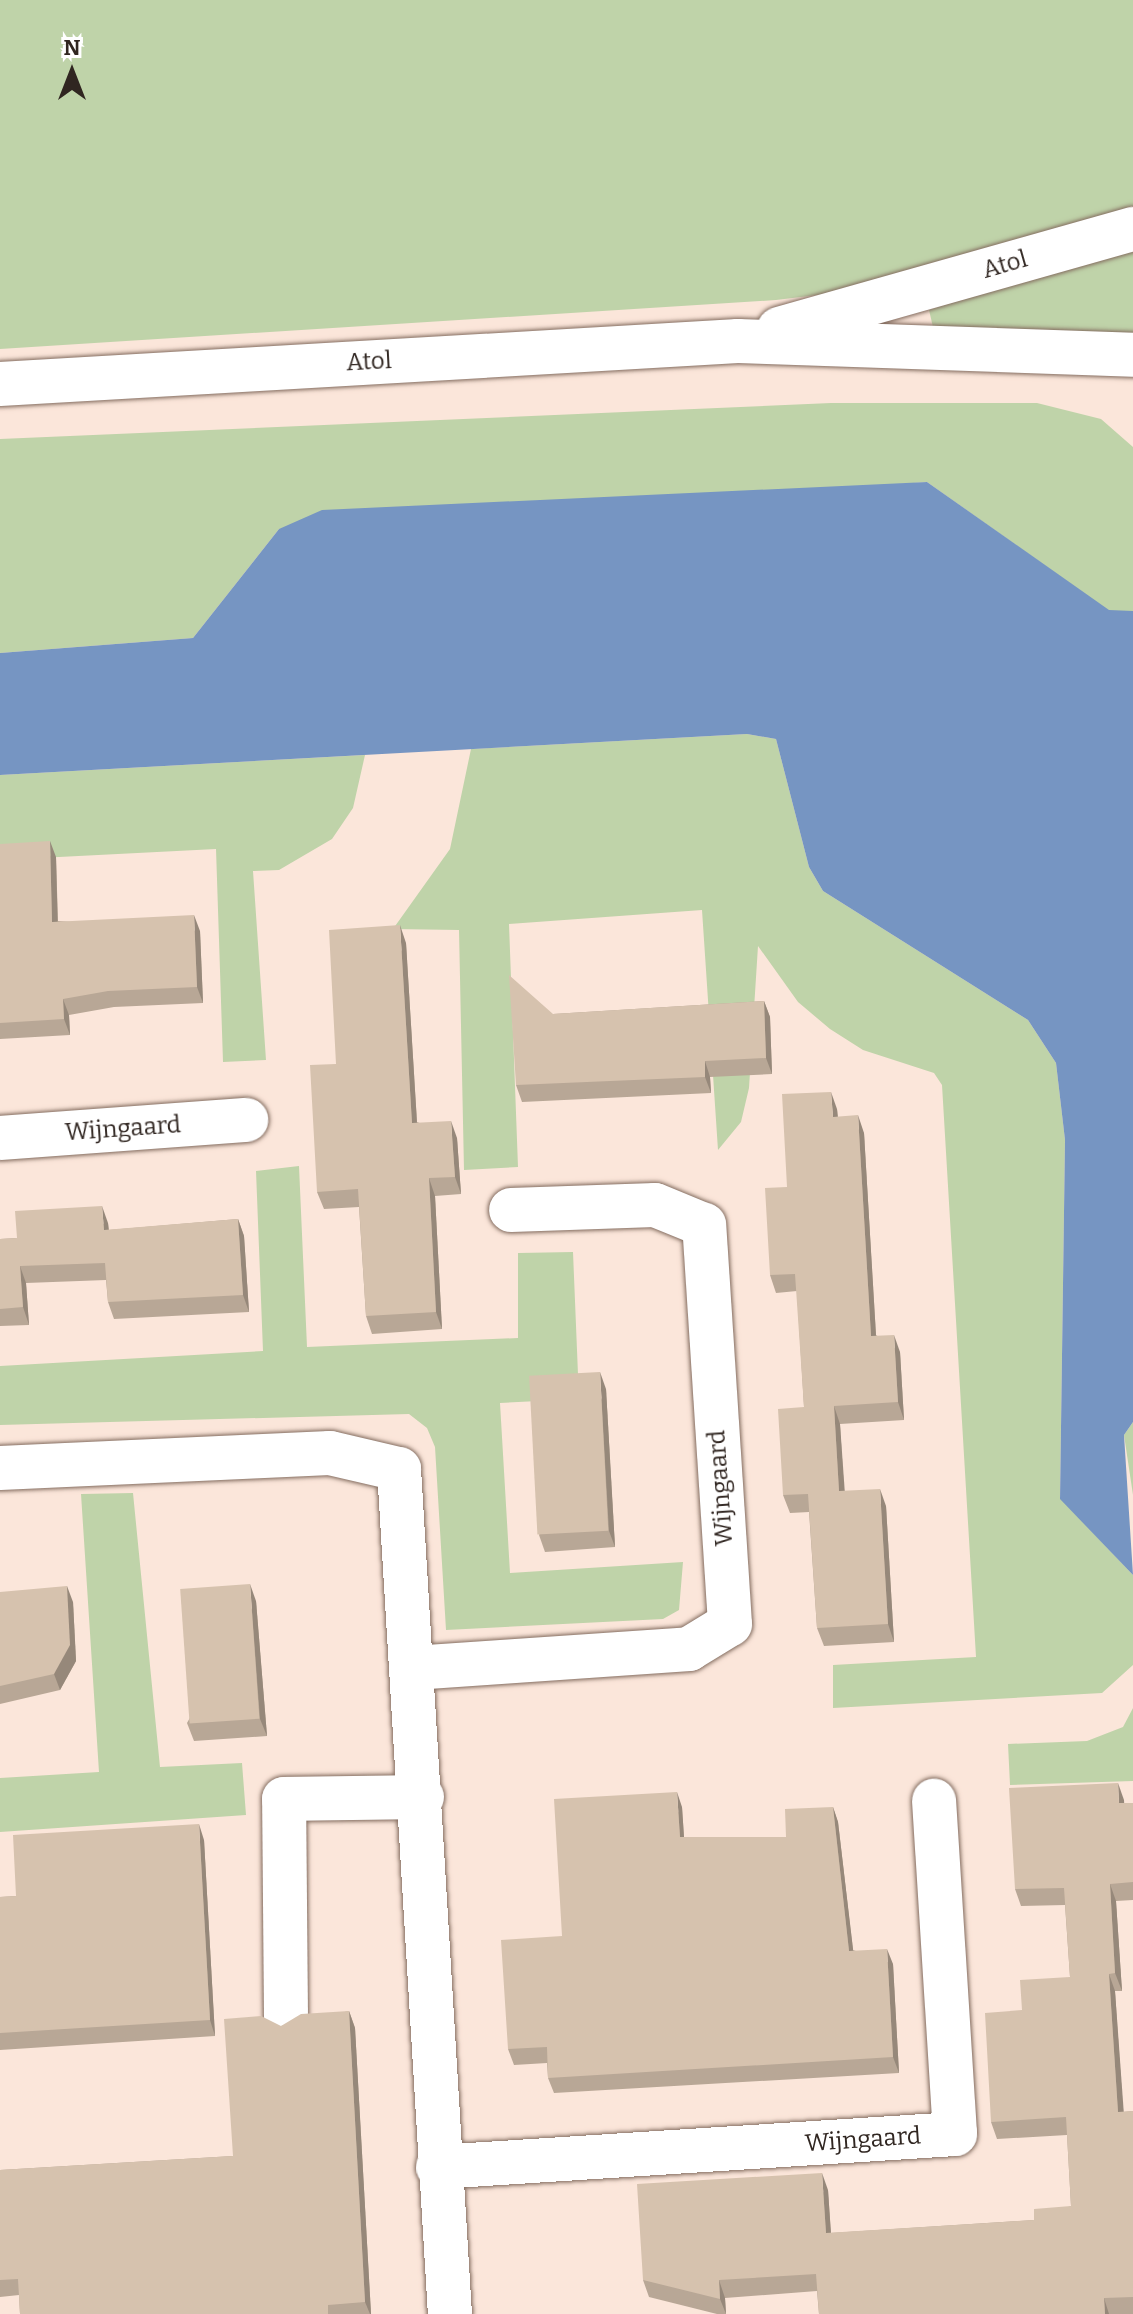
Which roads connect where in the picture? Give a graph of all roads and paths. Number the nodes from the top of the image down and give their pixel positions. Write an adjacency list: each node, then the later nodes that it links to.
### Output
1 (1133, 229): 2 (street, Atol)
2 (738, 341): 3 (street, Atol); 4 (street, Atol)
3 (1133, 355)
4 (0, 384)
5 (246, 1120): 6 (street, Wijngaard)
6 (0, 1138)
7 (511, 1210): 9 (street, Wijngaard)
8 (0, 1468): 9 (street)
9 (413, 1668): 10 (street)
10 (422, 1797): 12 (street); 13 (street)
11 (934, 1801): 13 (street, Wijngaard)
12 (286, 2017)
13 (438, 2167): 14 (street)
14 (450, 2314)

